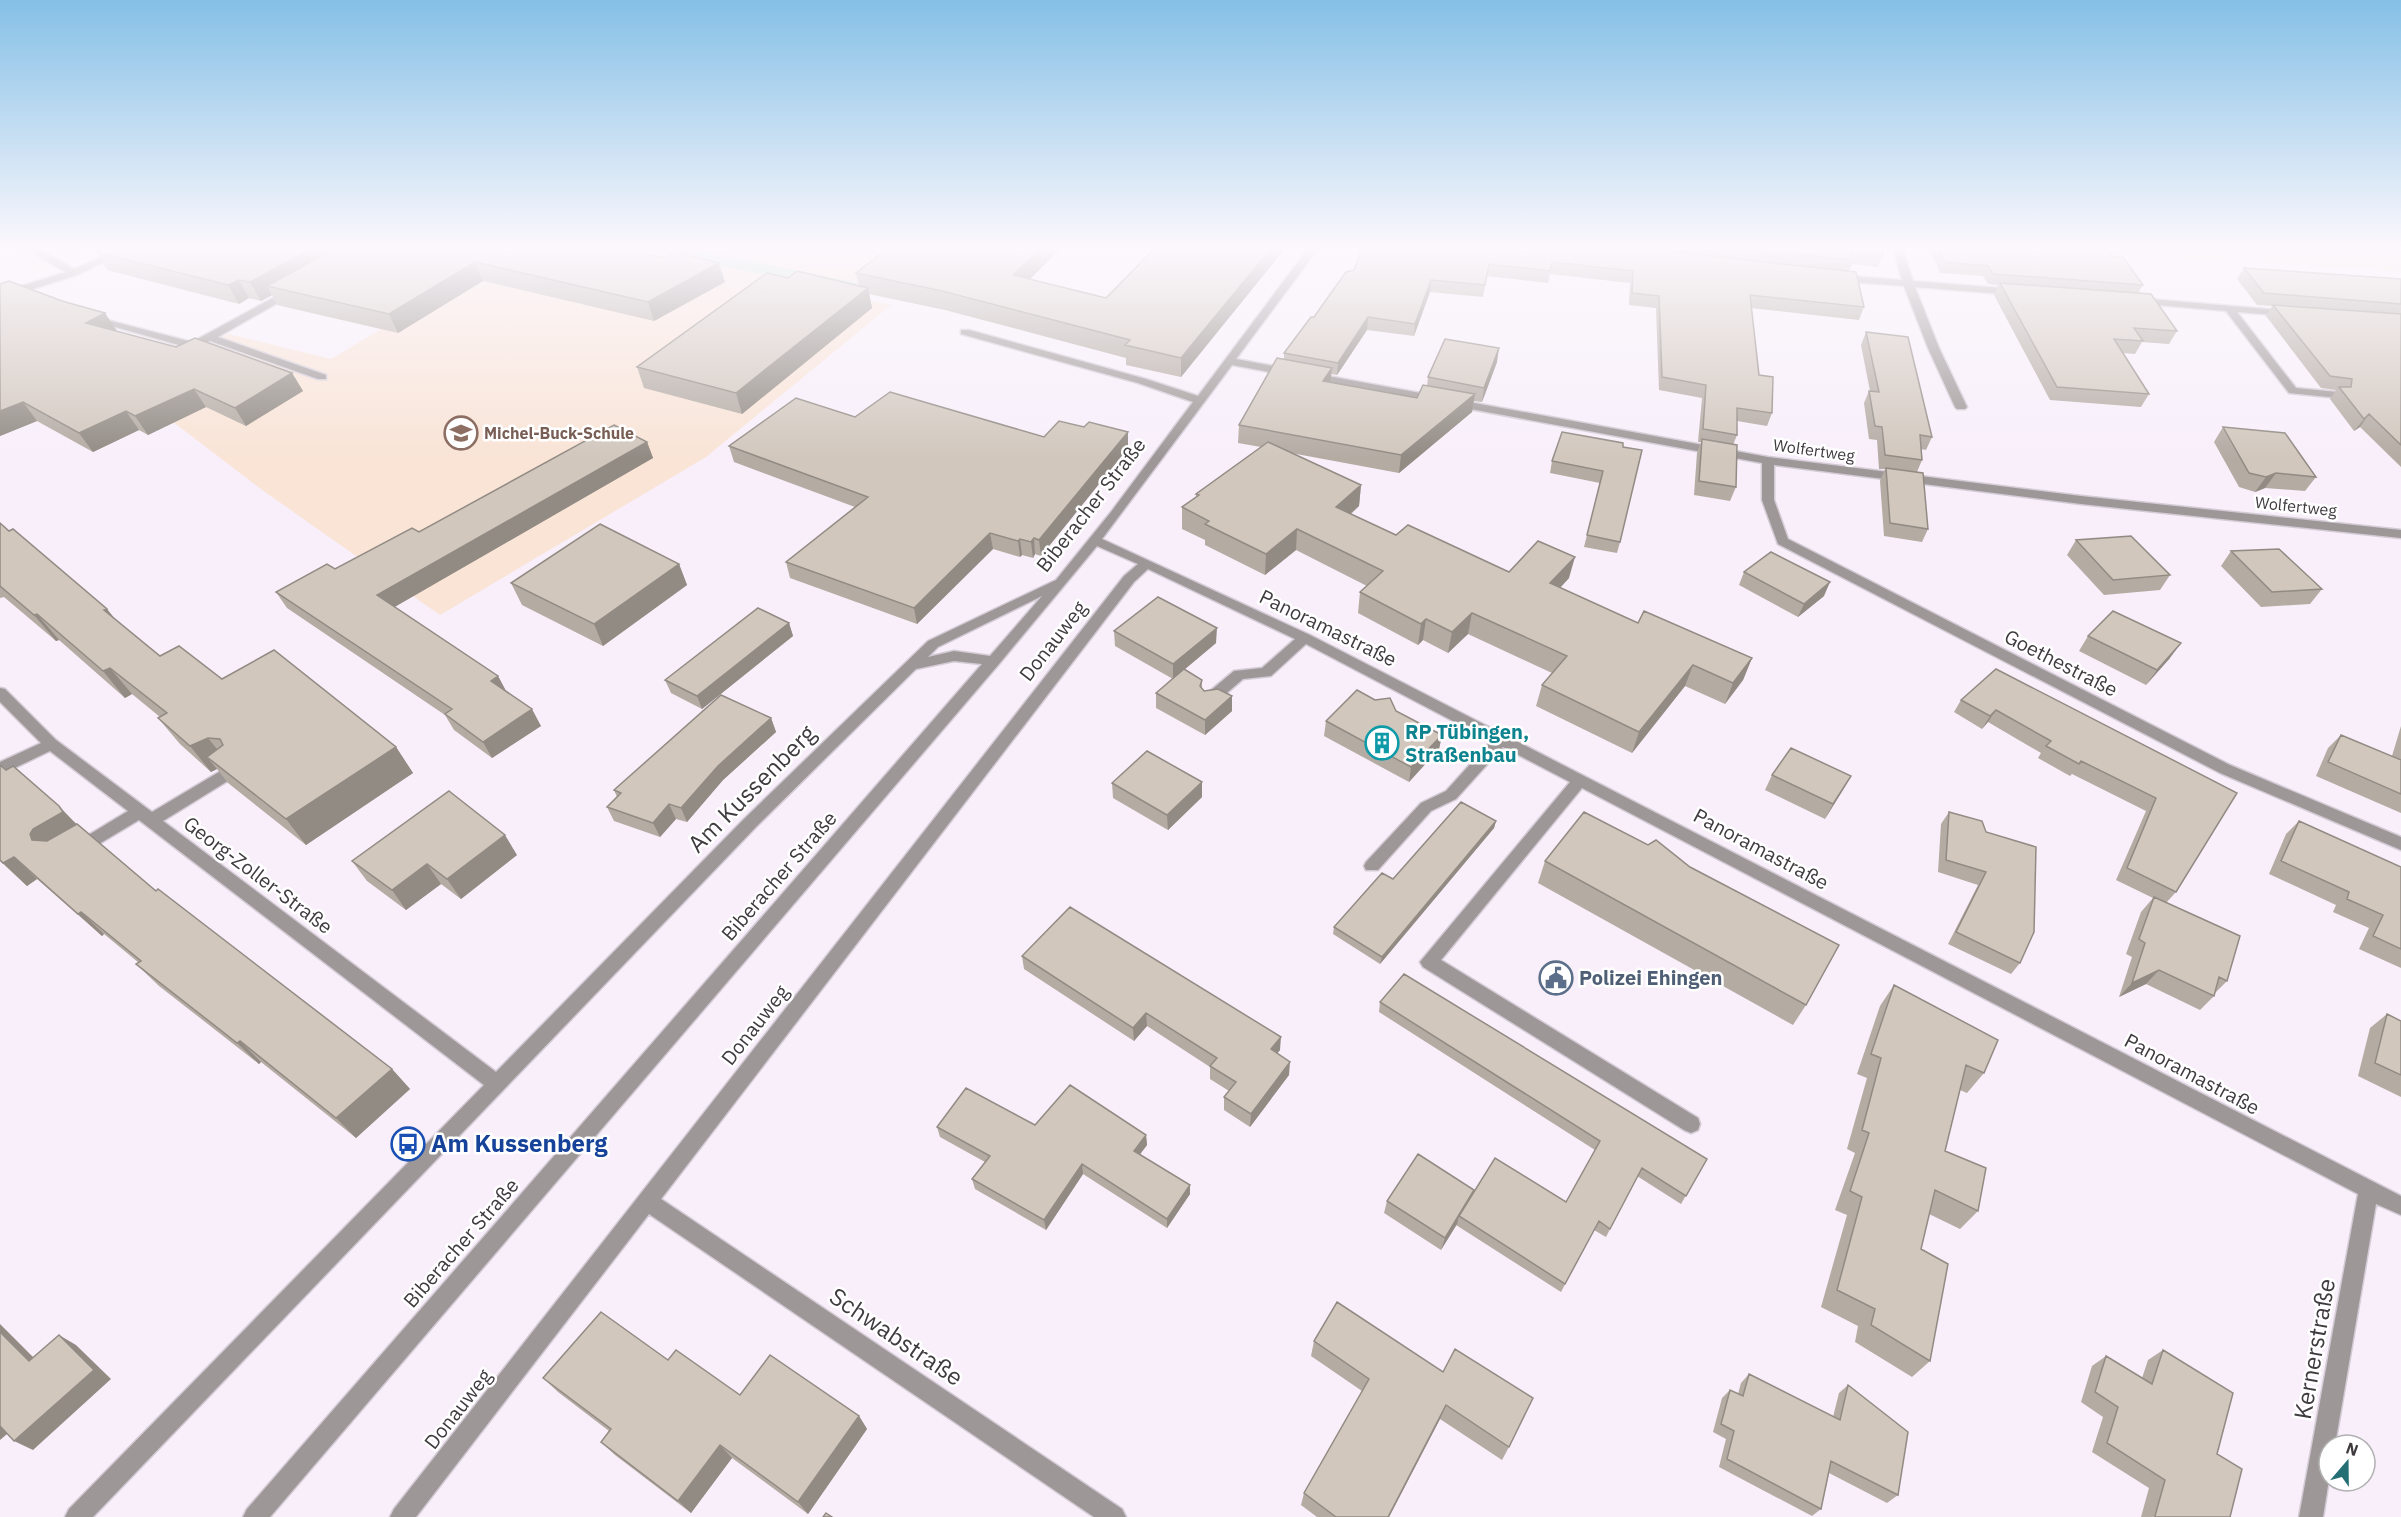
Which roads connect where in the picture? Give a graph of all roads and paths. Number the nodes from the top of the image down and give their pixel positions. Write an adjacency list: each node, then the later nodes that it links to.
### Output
1 (86, 317): 7 (street)
2 (245, 317): 7 (street)
3 (1262, 317): 8 (street, Biberacher Straße)
4 (1920, 317): 12 (street)
5 (2236, 317): 10 (street)
6 (965, 332): 11 (street)
7 (209, 337): 9 (street)
8 (1228, 362): 11 (street, Biberacher Straße); 13 (street, Wolfertweg)
9 (322, 377)
10 (2338, 395)
11 (1199, 400): 15 (street, Biberacher Straße)
12 (1961, 407)
13 (1768, 461): 14 (street, Wolfertweg); 29 (street, Goethestraße)
14 (2401, 534)
15 (1095, 542): 16 (street, Panoramastraße); 17 (street, Biberacher Straße)
16 (1147, 563): 18 (street, Panoramastraße); 35 (street, Donauweg)
17 (1063, 580): 19 (street, Biberacher Straße); 20 (street, Am Kussenberg)
18 (1305, 638): 22 (street); 23 (street, Panoramastraße)
19 (994, 661): 20 (street); 38 (street, Biberacher Straße)
20 (912, 665): 32 (street, Am Kussenberg)
21 (0, 693): 24 (street, Georg-Zoller-Straße)
22 (1209, 700)
23 (1502, 739): 27 (street, Panoramastraße); 31 (street)
24 (51, 744): 25 (street); 28 (street, Georg-Zoller-Straße)
25 (0, 769)
26 (234, 770): 28 (street)
27 (1581, 779): 33 (street); 34 (street, Panoramastraße)
28 (146, 816): 30 (street); 32 (street, Georg-Zoller-Straße)
29 (2401, 844)
30 (63, 858)
31 (1372, 866)
32 (497, 1084): 37 (street, Am Kussenberg)
33 (1691, 1124)
34 (2369, 1190): 36 (street, Panoramastraße); 41 (street, Kernerstraße)
35 (647, 1201): 39 (street, Donauweg); 40 (street, Schwabstraße)
36 (2401, 1206)
37 (77, 1517)
38 (255, 1517)
39 (402, 1517)
40 (1114, 1517)
41 (2311, 1517)

